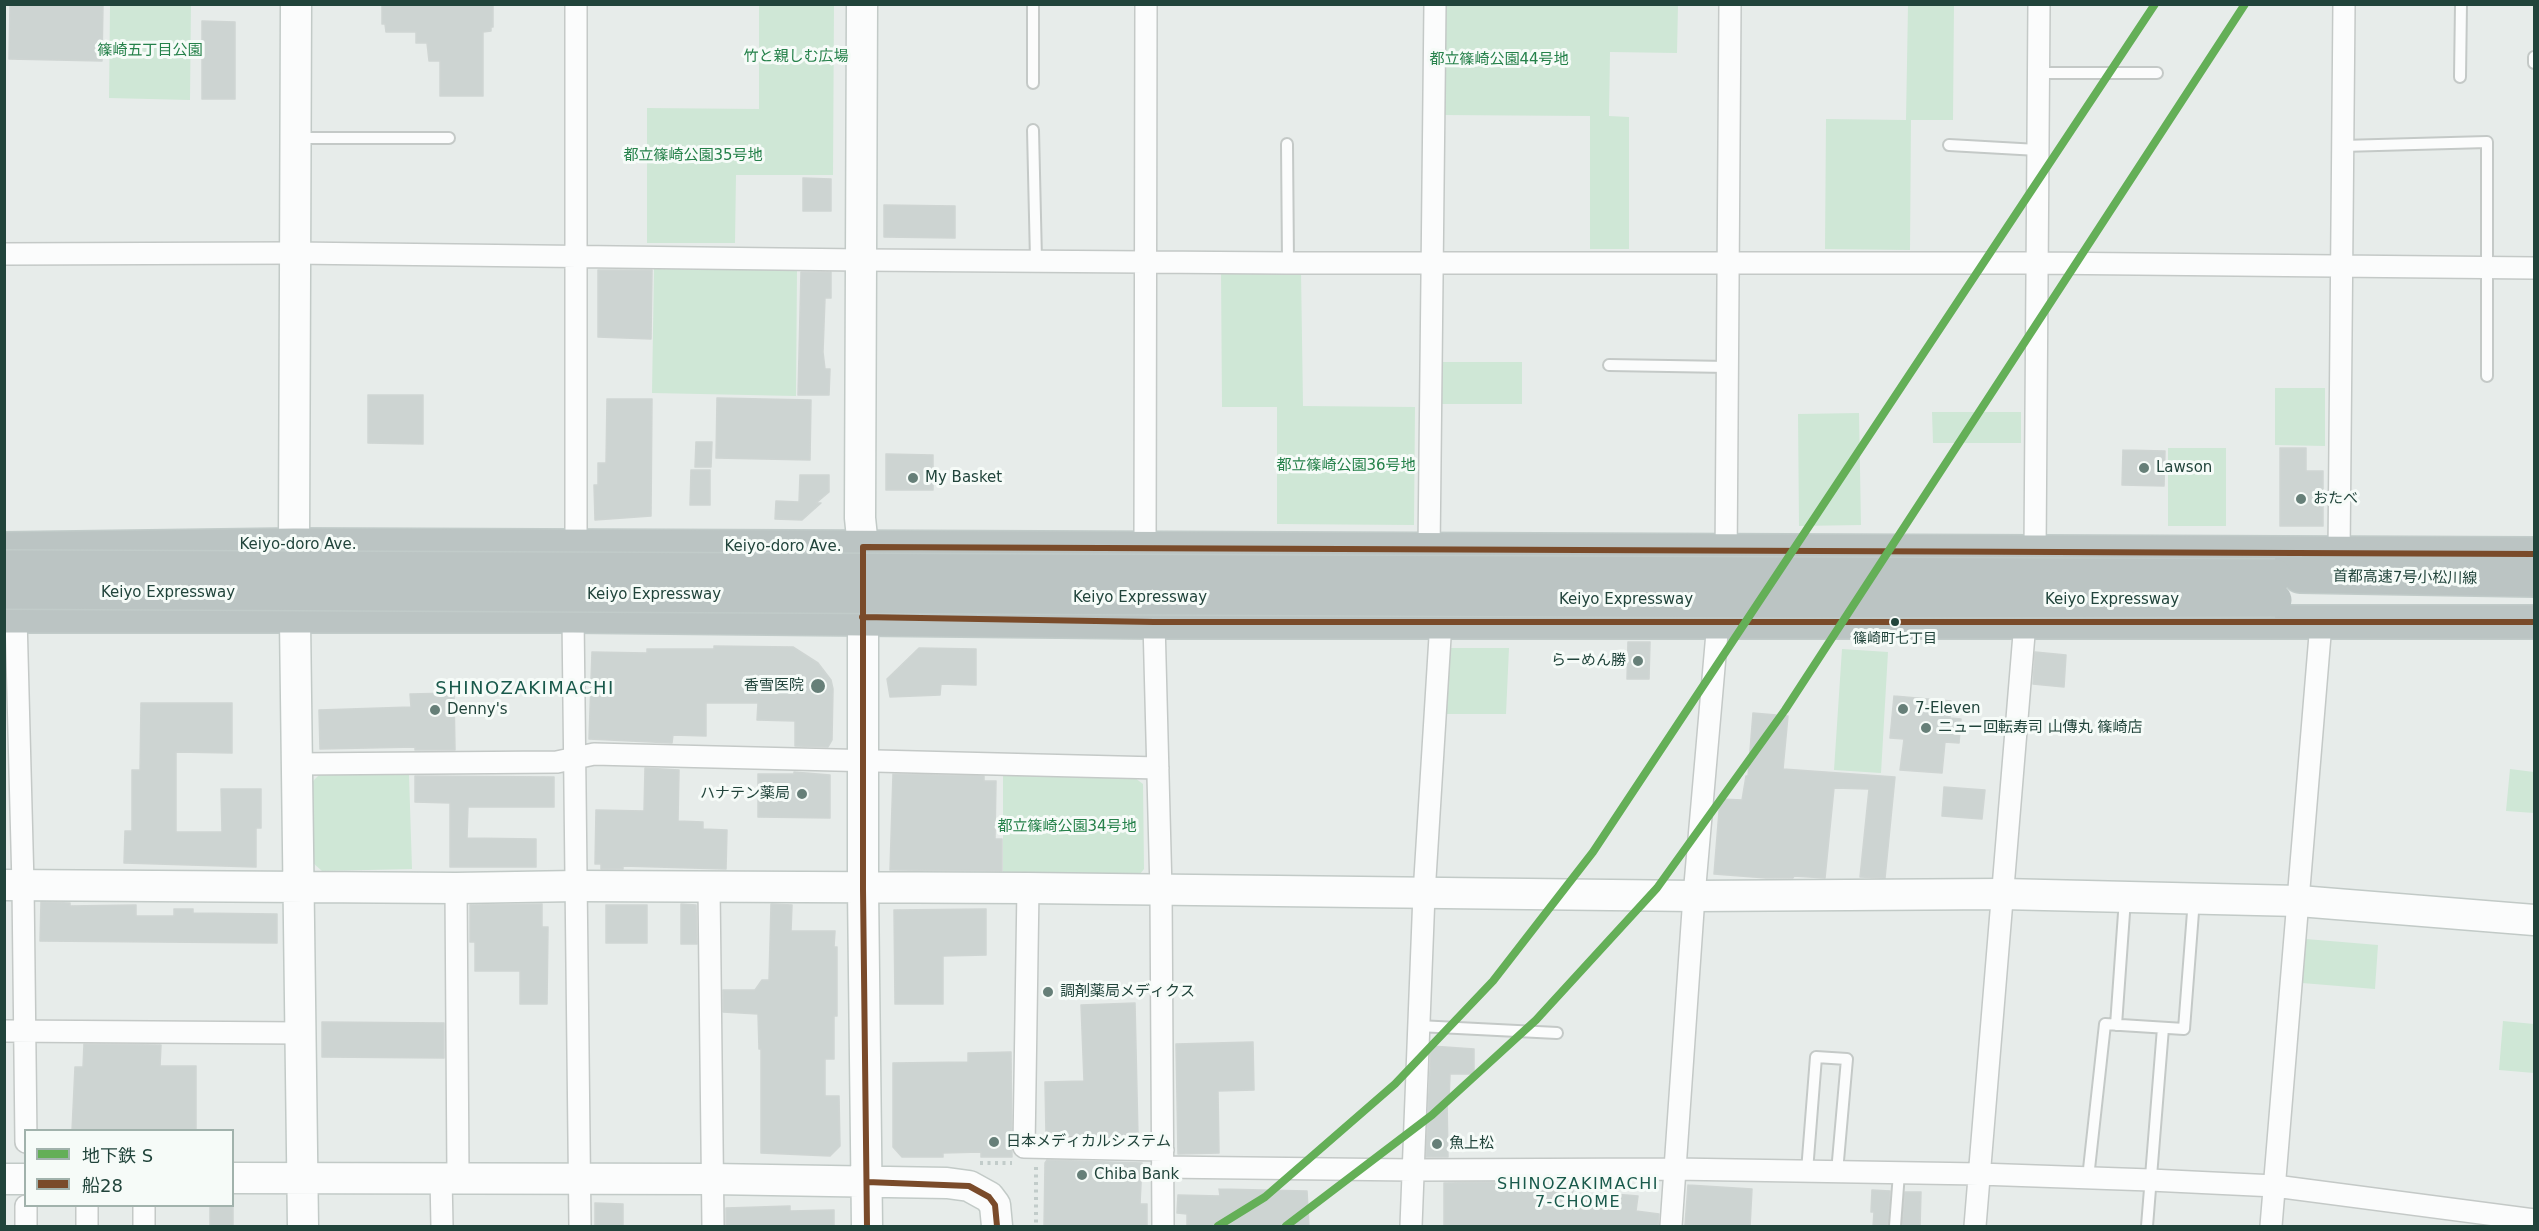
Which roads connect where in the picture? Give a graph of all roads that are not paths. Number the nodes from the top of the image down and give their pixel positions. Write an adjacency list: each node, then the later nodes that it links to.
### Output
1 (296, 4): 18 (street)
2 (576, 4): 26 (street)
3 (862, 4): 27 (street)
4 (1034, 4): 16 (lane)
5 (1146, 4): 29 (street)
6 (1436, 4): 30 (street)
7 (1730, 4): 31 (street)
8 (2039, 4): 13 (street)
9 (2344, 4): 22 (street)
10 (2461, 4): 15 (lane)
11 (2535, 57): 12 (lane)
12 (2534, 63)
13 (2038, 73): 14 (lane); 23 (street)
14 (2157, 73)
15 (2460, 77)
16 (1033, 83)
17 (1033, 130): 28 (lane)
18 (296, 138): 19 (lane); 24 (street)
19 (449, 138)
20 (1287, 144): 32 (lane)
21 (1949, 145): 23 (lane)
22 (2342, 146): 34 (street); 35 (lane)
23 (2038, 150): 33 (street)
24 (294, 253): 25 (street); 26 (street); 40 (street)
25 (4, 254)
26 (574, 257): 27 (street); 41 (street)
27 (861, 260): 28 (street); 42 (street)
28 (1036, 260): 29 (street)
29 (1144, 261): 32 (street); 44 (street)
30 (1431, 262): 31 (street); 32 (street); 46 (street)
31 (1727, 262): 33 (street); 38 (street)
32 (1288, 263)
33 (2038, 263): 34 (street); 47 (street)
34 (2341, 267): 35 (street); 48 (street)
35 (2489, 268): 36 (street); 39 (lane)
36 (2535, 268)
37 (1609, 365): 38 (lane)
38 (1728, 367): 45 (street)
39 (2487, 376)
40 (294, 545): 41 (highway, Keiyo-doro Ave.); 43 (highway, Keiyo-doro Ave.); 57 (street)
41 (576, 546): 42 (highway, Keiyo-doro Ave.)
42 (863, 547): 44 (highway, Keiyo-doro Ave.); 56 (street)
43 (4, 549)
44 (1144, 550): 46 (highway, Keiyo-doro Ave.)
45 (1728, 550): 46 (highway, Keiyo-doro Ave.); 47 (highway, Keiyo-doro Ave.); 58 (street)
46 (1429, 551)
47 (2035, 552): 48 (highway, Keiyo-doro Ave.); 62 (street)
48 (2339, 554): 49 (highway, Keiyo-doro Ave.)
49 (2535, 554)
50 (4, 567): 52 (highway, Keiyo Expressway, bridge)
51 (2535, 580): 52 (highway, 首都高速7号小松川線)
52 (2275, 588): 53 (highway, 首都高速7号小松川線); 54 (highway, Keiyo Expressway, bridge)
53 (2535, 605)
54 (8, 608): 57 (highway); 68 (street)
55 (573, 616): 56 (highway); 57 (highway); 64 (street)
56 (862, 617): 60 (highway); 65 (street)
57 (296, 618): 66 (street)
58 (1717, 620): 59 (highway); 62 (highway); 78 (street)
59 (1441, 621): 60 (highway); 76 (street)
60 (1154, 622): 67 (street)
61 (2535, 622): 63 (highway)
62 (2024, 623): 63 (highway); 77 (street)
63 (2321, 623): 81 (street)
64 (573, 758): 65 (street); 66 (street); 69 (street)
65 (862, 760): 67 (street); 74 (street)
66 (297, 764): 70 (street)
67 (1158, 768): 75 (street)
68 (14, 885): 70 (street); 86 (street)
69 (577, 886): 71 (street); 72 (street); 103 (street)
70 (299, 887): 71 (street); 87 (street)
71 (456, 888): 97 (street)
72 (709, 888): 74 (street); 104 (street)
73 (1028, 888): 74 (street); 75 (street); 90 (street)
74 (863, 889): 106 (street)
75 (1161, 891): 76 (street); 90 (street)
76 (1424, 894): 78 (street); 84 (street)
77 (2002, 894): 78 (street); 79 (street); 96 (street)
78 (1694, 896): 91 (street)
79 (2125, 897): 80 (street); 83 (lane)
80 (2194, 899): 81 (street); 85 (lane)
81 (2299, 901): 82 (street); 107 (street)
82 (2535, 920)
83 (2116, 1024): 85 (lane); 100 (lane)
84 (1418, 1026): 88 (lane); 92 (street)
85 (2163, 1028): 105 (lane)
86 (14, 1031): 87 (street); 89 (street)
87 (300, 1033): 99 (street)
88 (1557, 1033)
89 (25, 1129)
90 (1163, 1158): 92 (street); 121 (street)
91 (1675, 1169): 92 (street); 93 (street); 123 (street)
92 (1412, 1170): 122 (street)
93 (1807, 1171): 94 (street); 94 (lane)
94 (1837, 1172): 95 (street)
95 (1899, 1173): 96 (street); 124 (lane)
96 (1979, 1174): 100 (street); 125 (street)
97 (449, 1177): 99 (street); 103 (street); 116 (street)
98 (234, 1178): 99 (street)
99 (303, 1178): 115 (street)
100 (2088, 1178): 105 (street)
101 (4, 1179): 102 (street)
102 (24, 1179)
103 (580, 1179): 104 (street); 117 (street)
104 (712, 1179): 106 (street); 118 (street)
105 (2150, 1180): 107 (street); 126 (lane)
106 (867, 1182): 119 (street); 120 (street)
107 (2275, 1186): 111 (street); 127 (street)
108 (26, 1207): 112 (street)
109 (87, 1207): 113 (street)
110 (144, 1207): 114 (street)
111 (2535, 1220)
112 (26, 1227)
113 (87, 1227)
114 (144, 1227)
115 (303, 1227)
116 (442, 1227)
117 (580, 1227)
118 (713, 1227)
119 (867, 1227)
120 (997, 1227)
121 (1163, 1227)
122 (1411, 1227)
123 (1671, 1227)
124 (1895, 1227)
125 (1975, 1227)
126 (2146, 1227)
127 (2271, 1227)

